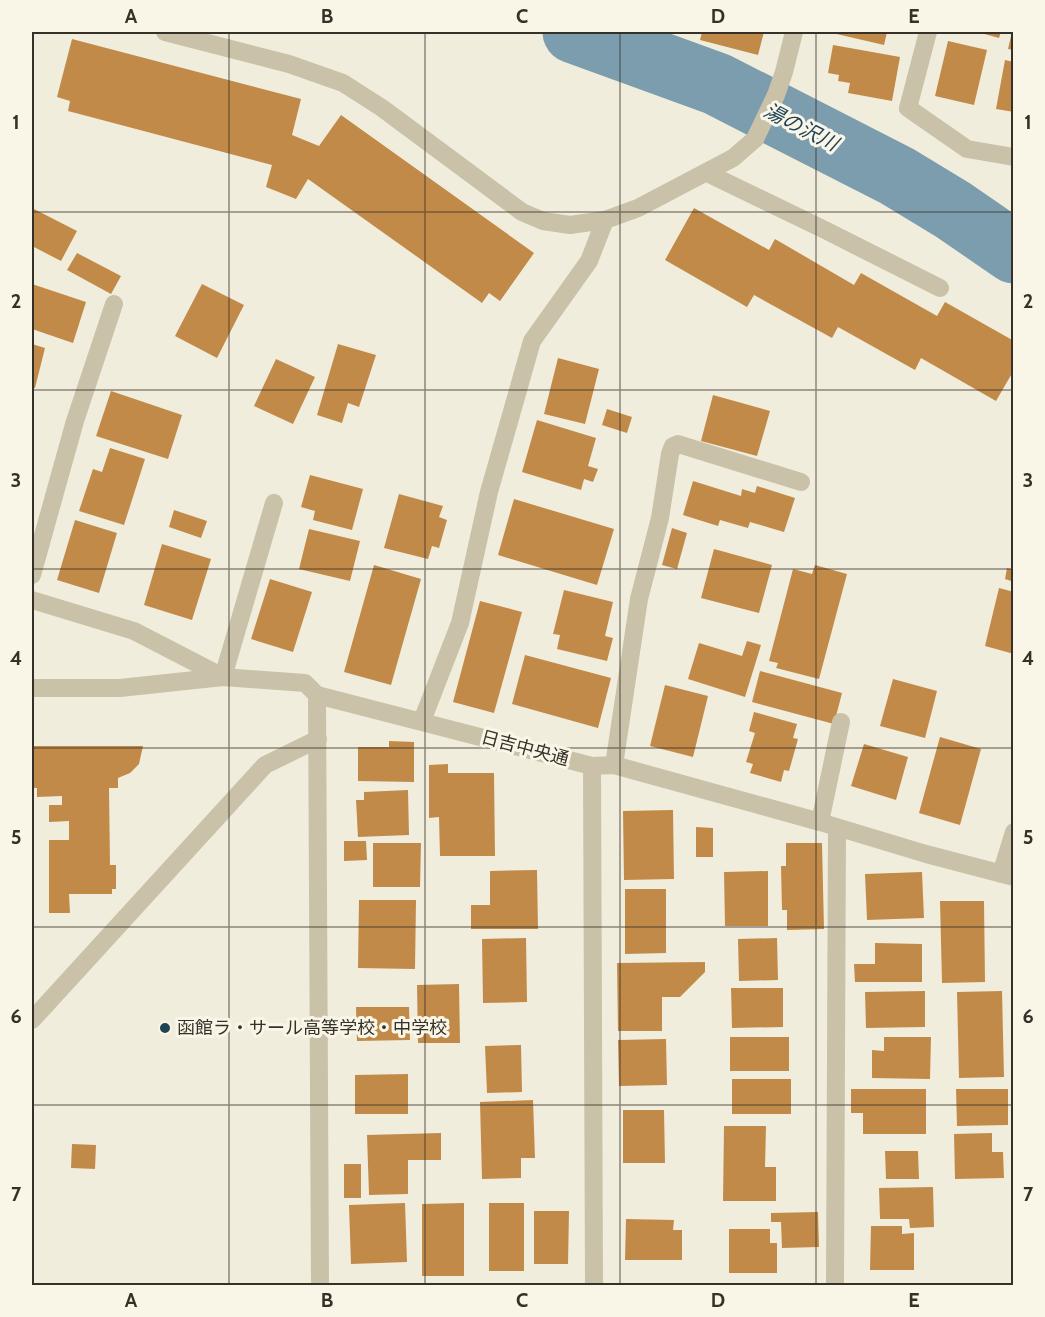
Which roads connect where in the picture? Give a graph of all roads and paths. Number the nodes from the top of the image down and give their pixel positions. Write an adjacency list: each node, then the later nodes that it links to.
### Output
1 (165, 32): 6 (street)
2 (794, 32): 5 (street)
3 (928, 32): 4 (street)
4 (1014, 157)
5 (707, 172): 6 (street); 7 (street)
6 (605, 220): 16 (street)
7 (940, 288)
8 (114, 304): 11 (street)
9 (801, 482): 19 (street)
10 (274, 503): 13 (street)
11 (32, 575)
12 (32, 600): 13 (street)
13 (223, 677): 14 (street, 日吉中央通); 15 (street, 日吉中央通)
14 (32, 688)
15 (317, 695): 16 (street, 日吉中央通); 18 (street)
16 (423, 721): 20 (street, 日吉中央通)
17 (841, 722): 21 (street)
18 (318, 740): 24 (street); 25 (street)
19 (614, 765): 20 (street, 日吉中央通); 21 (street, 日吉中央通)
20 (592, 766): 26 (street)
21 (829, 824): 23 (street, 日吉中央通); 27 (street)
22 (1014, 832): 23 (street)
23 (1007, 875)
24 (32, 1020)
25 (320, 1286)
26 (594, 1286)
27 (836, 1286)

